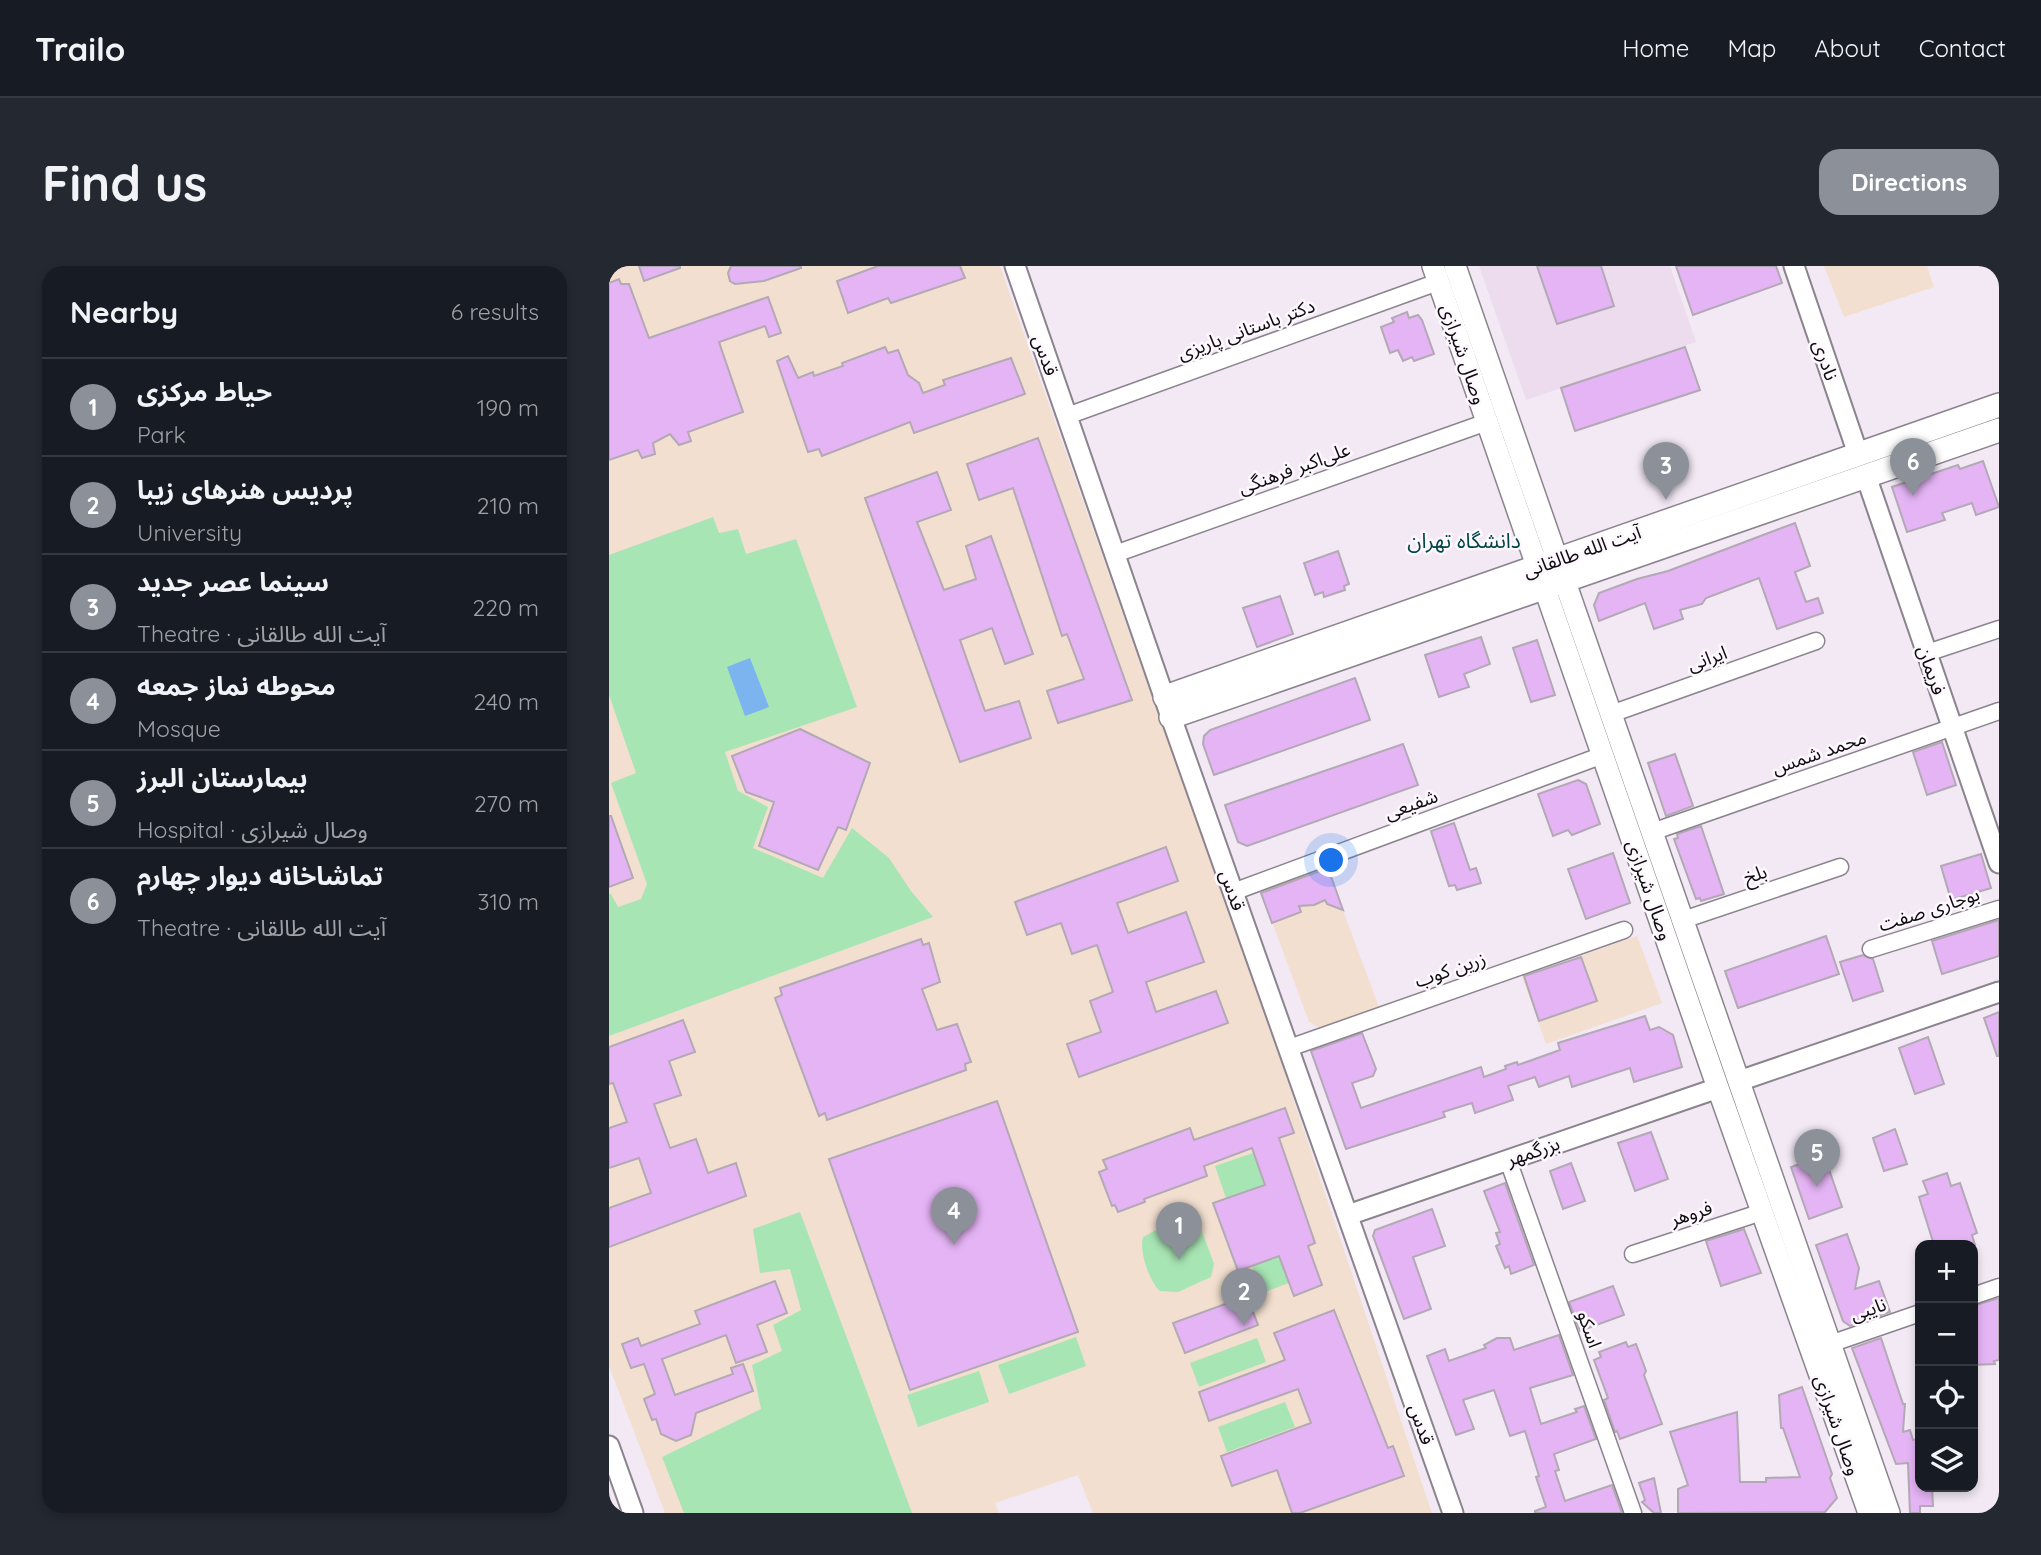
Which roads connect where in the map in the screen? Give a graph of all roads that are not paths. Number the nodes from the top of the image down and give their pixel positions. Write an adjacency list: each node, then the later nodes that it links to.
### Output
1 (1015, 266): 5 (street, قدس)
2 (1794, 266): 8 (street, نادری)
3 (1446, 272): 5 (street, دکتر باستانی پاریزی); 6 (main road, وصال شیرازی)
4 (1999, 405): 8 (main road, آیت الله طالقانی)
5 (1067, 416): 10 (street, قدس)
6 (1497, 419): 10 (street, علی‌اکبر فرهنگی); 11 (main road, وصال شیرازی)
7 (1999, 430): 9 (main road, آیت الله طالقانی)
8 (1858, 454): 9 (main road); 11 (main road, آیت الله طالقانی)
9 (1866, 476): 11 (main road, آیت الله طالقانی); 14 (street, فریمان)
10 (1115, 554): 15 (street, قدس)
11 (1551, 574): 15 (main road, آیت الله طالقانی); 17 (main road, وصال شیرازی); 19 (main road, وصال شیرازی)
12 (1999, 629): 14 (street)
13 (1817, 640): 17 (street, ایرانی)
14 (1927, 653): 18 (street, فریمان)
15 (1168, 707): 24 (street, قدس)
16 (1999, 711): 18 (street, محمد شمس)
17 (1611, 714): 19 (main road, وصال شیرازی)
18 (1952, 727): 20 (street, فریمان); 21 (street, محمد شمس)
19 (1613, 752): 21 (main road, وصال شیرازی); 24 (street, شفیعی); 32 (main road, وصال شیرازی)
20 (1993, 826): 22 (street, فریمان)
21 (1652, 832): 26 (main road, وصال شیرازی)
22 (1999, 863)
23 (1840, 867): 26 (street, بلخ)
24 (1233, 892): 30 (street, قدس)
25 (1999, 909): 28 (street, بوجاری صفت)
26 (1683, 920): 31 (main road, وصال شیرازی)
27 (1624, 930): 30 (street, زرین کوب)
28 (1871, 949)
29 (1999, 992): 31 (street)
30 (1289, 1048): 35 (street, قدس)
31 (1739, 1081): 32 (main road); 40 (main road, وصال شیرازی)
32 (1718, 1088): 33 (street, بزرگمهر); 34 (main road, وصال شیرازی)
33 (1508, 1160): 35 (street, بزرگمهر); 45 (street, اسکو)
34 (1762, 1212): 36 (street, فروهر); 43 (main road, وصال شیرازی)
35 (1348, 1214): 44 (street, قدس)
36 (1633, 1254)
37 (1999, 1287): 38 (street)
38 (1978, 1294)
39 (1915, 1316): 40 (street, نایبی)
40 (1830, 1344): 43 (main road, وصال شیرازی)
41 (609, 1446): 42 (street)
42 (631, 1511)
43 (1879, 1511)
44 (1453, 1513)
45 (1633, 1513)

